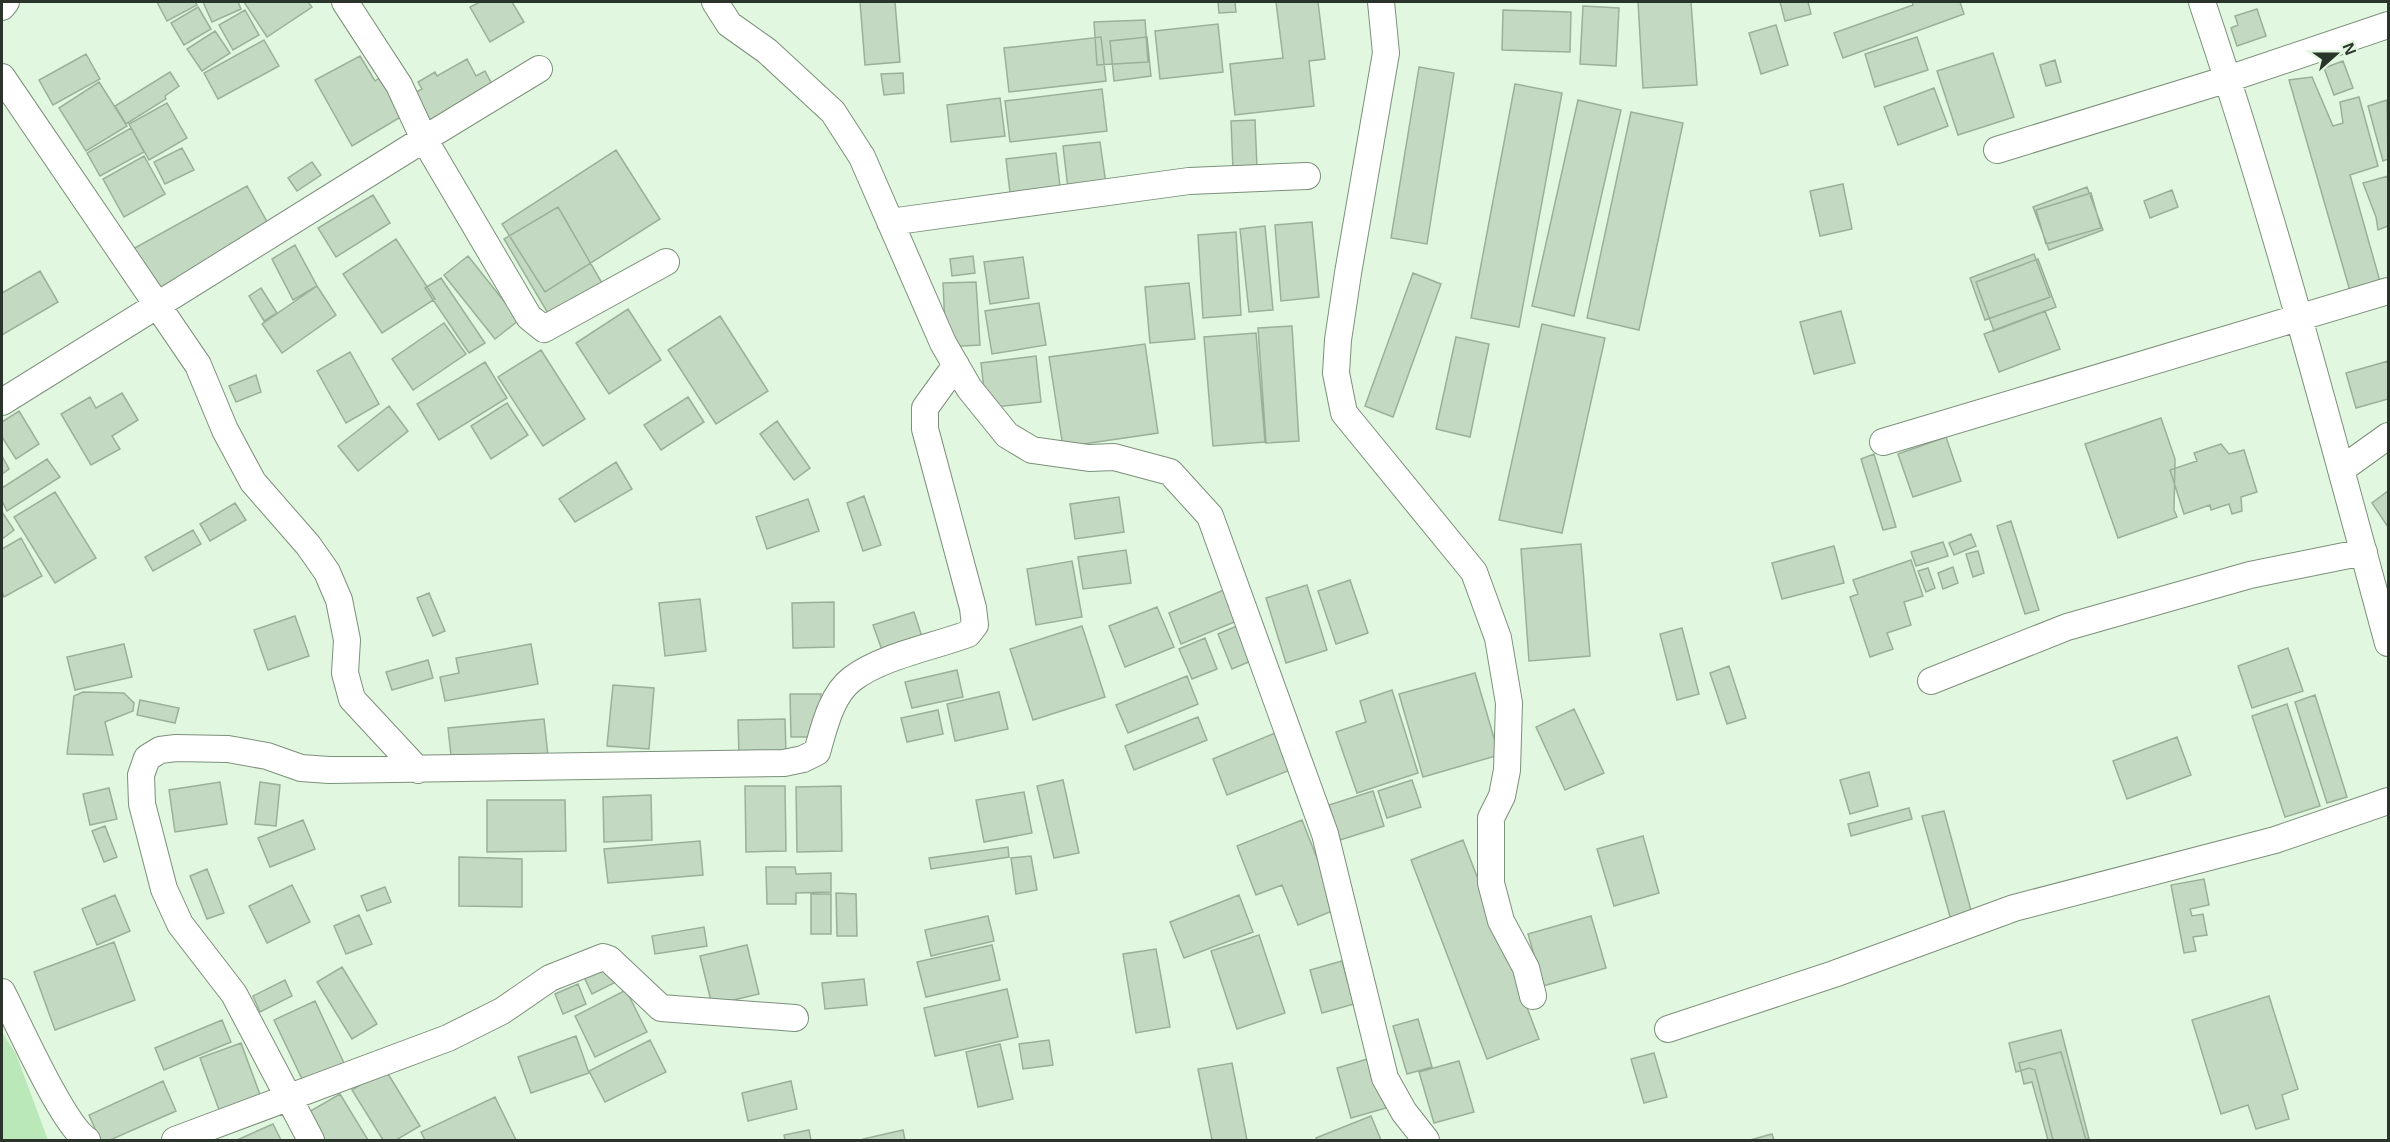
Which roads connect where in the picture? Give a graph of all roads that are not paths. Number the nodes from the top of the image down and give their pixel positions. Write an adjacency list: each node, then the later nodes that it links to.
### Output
1 (6, 2): 6 (street)
2 (345, 2): 11 (street)
3 (715, 2): 14 (street)
4 (1381, 2): 30 (street)
5 (2202, 2): 10 (street)
6 (2, 7)
7 (2388, 25): 10 (street)
8 (539, 69): 11 (street)
9 (2, 77): 17 (street)
10 (2228, 79): 12 (street); 18 (street)
11 (424, 139): 15 (street); 17 (street)
12 (1997, 150)
13 (1307, 176): 14 (street)
14 (890, 222): 19 (street)
15 (666, 262)
16 (2388, 291): 18 (street)
17 (158, 304): 20 (street); 27 (street)
18 (2298, 318): 22 (street); 23 (street)
19 (956, 365): 27 (street); 37 (street)
20 (2, 402)
21 (2388, 436): 23 (street)
22 (1883, 442)
23 (2342, 469): 24 (street)
24 (2364, 552): 25 (street); 26 (street)
25 (2388, 643)
26 (1931, 681)
27 (418, 770): 33 (street)
28 (2387, 804): 32 (street)
29 (2, 992): 34 (street)
30 (1533, 996)
31 (795, 1018): 33 (street)
32 (1668, 1029)
33 (290, 1097): 35 (street); 36 (street)
34 (87, 1140)
35 (176, 1140)
36 (311, 1140)
37 (1426, 1140)

